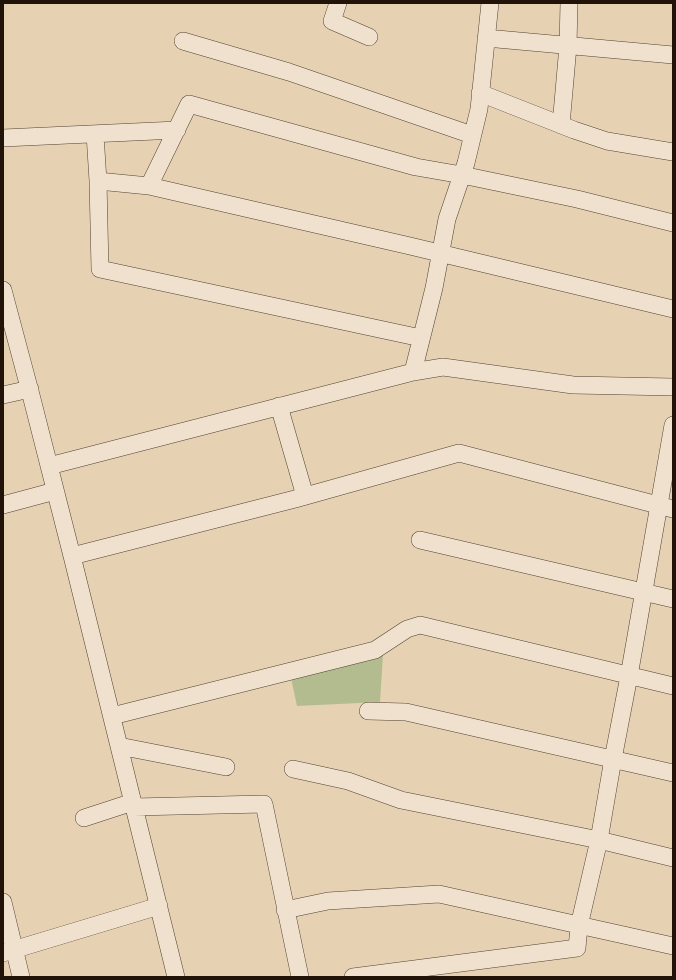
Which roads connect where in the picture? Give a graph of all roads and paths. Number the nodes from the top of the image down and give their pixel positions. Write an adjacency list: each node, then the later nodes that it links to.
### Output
1 (338, 3): 4 (street)
2 (490, 3): 5 (street)
3 (569, 3): 7 (street)
4 (369, 37)
5 (486, 38): 7 (street); 9 (street)
6 (183, 41): 13 (street)
7 (568, 46): 8 (street); 10 (street)
8 (673, 55)
9 (480, 93): 10 (street); 13 (street)
10 (560, 125): 15 (street)
11 (177, 130): 12 (street); 16 (street); 18 (street)
12 (95, 134): 14 (street); 17 (street)
13 (472, 135): 16 (street)
14 (3, 138)
15 (673, 152)
16 (462, 175): 19 (street); 20 (street)
17 (98, 181): 18 (street); 23 (street)
18 (149, 186): 20 (street)
19 (673, 223)
20 (441, 254): 22 (street); 23 (street)
21 (3, 290): 26 (street)
22 (673, 309)
23 (422, 338): 24 (street)
24 (413, 372): 25 (street); 28 (street)
25 (673, 387)
26 (30, 389): 27 (street); 30 (street)
27 (3, 395)
28 (279, 406): 30 (street); 32 (street)
29 (673, 424): 34 (street)
30 (49, 466): 31 (street)
31 (55, 491): 33 (street); 36 (street)
32 (305, 496): 34 (street); 36 (street)
33 (3, 505)
34 (666, 507): 37 (street)
35 (420, 540): 37 (street)
36 (72, 556): 42 (street)
37 (644, 592): 38 (street); 39 (street)
38 (673, 599)
39 (629, 676): 40 (street); 42 (street); 44 (street)
40 (673, 686)
41 (368, 711): 44 (street)
42 (112, 716): 43 (street)
43 (119, 746): 45 (street); 48 (street)
44 (613, 759): 47 (street); 50 (street)
45 (226, 767)
46 (293, 769): 50 (street)
47 (673, 773)
48 (134, 805): 49 (street); 53 (street); 54 (street)
49 (84, 818)
50 (599, 840): 51 (street); 55 (street)
51 (673, 858)
52 (3, 902): 57 (street)
53 (159, 906): 57 (street); 59 (street)
54 (285, 910): 55 (street); 60 (street)
55 (579, 926): 56 (street); 61 (street)
56 (673, 946)
57 (9, 951): 58 (street)
58 (21, 977)
59 (176, 977)
60 (300, 977)
61 (353, 977)

